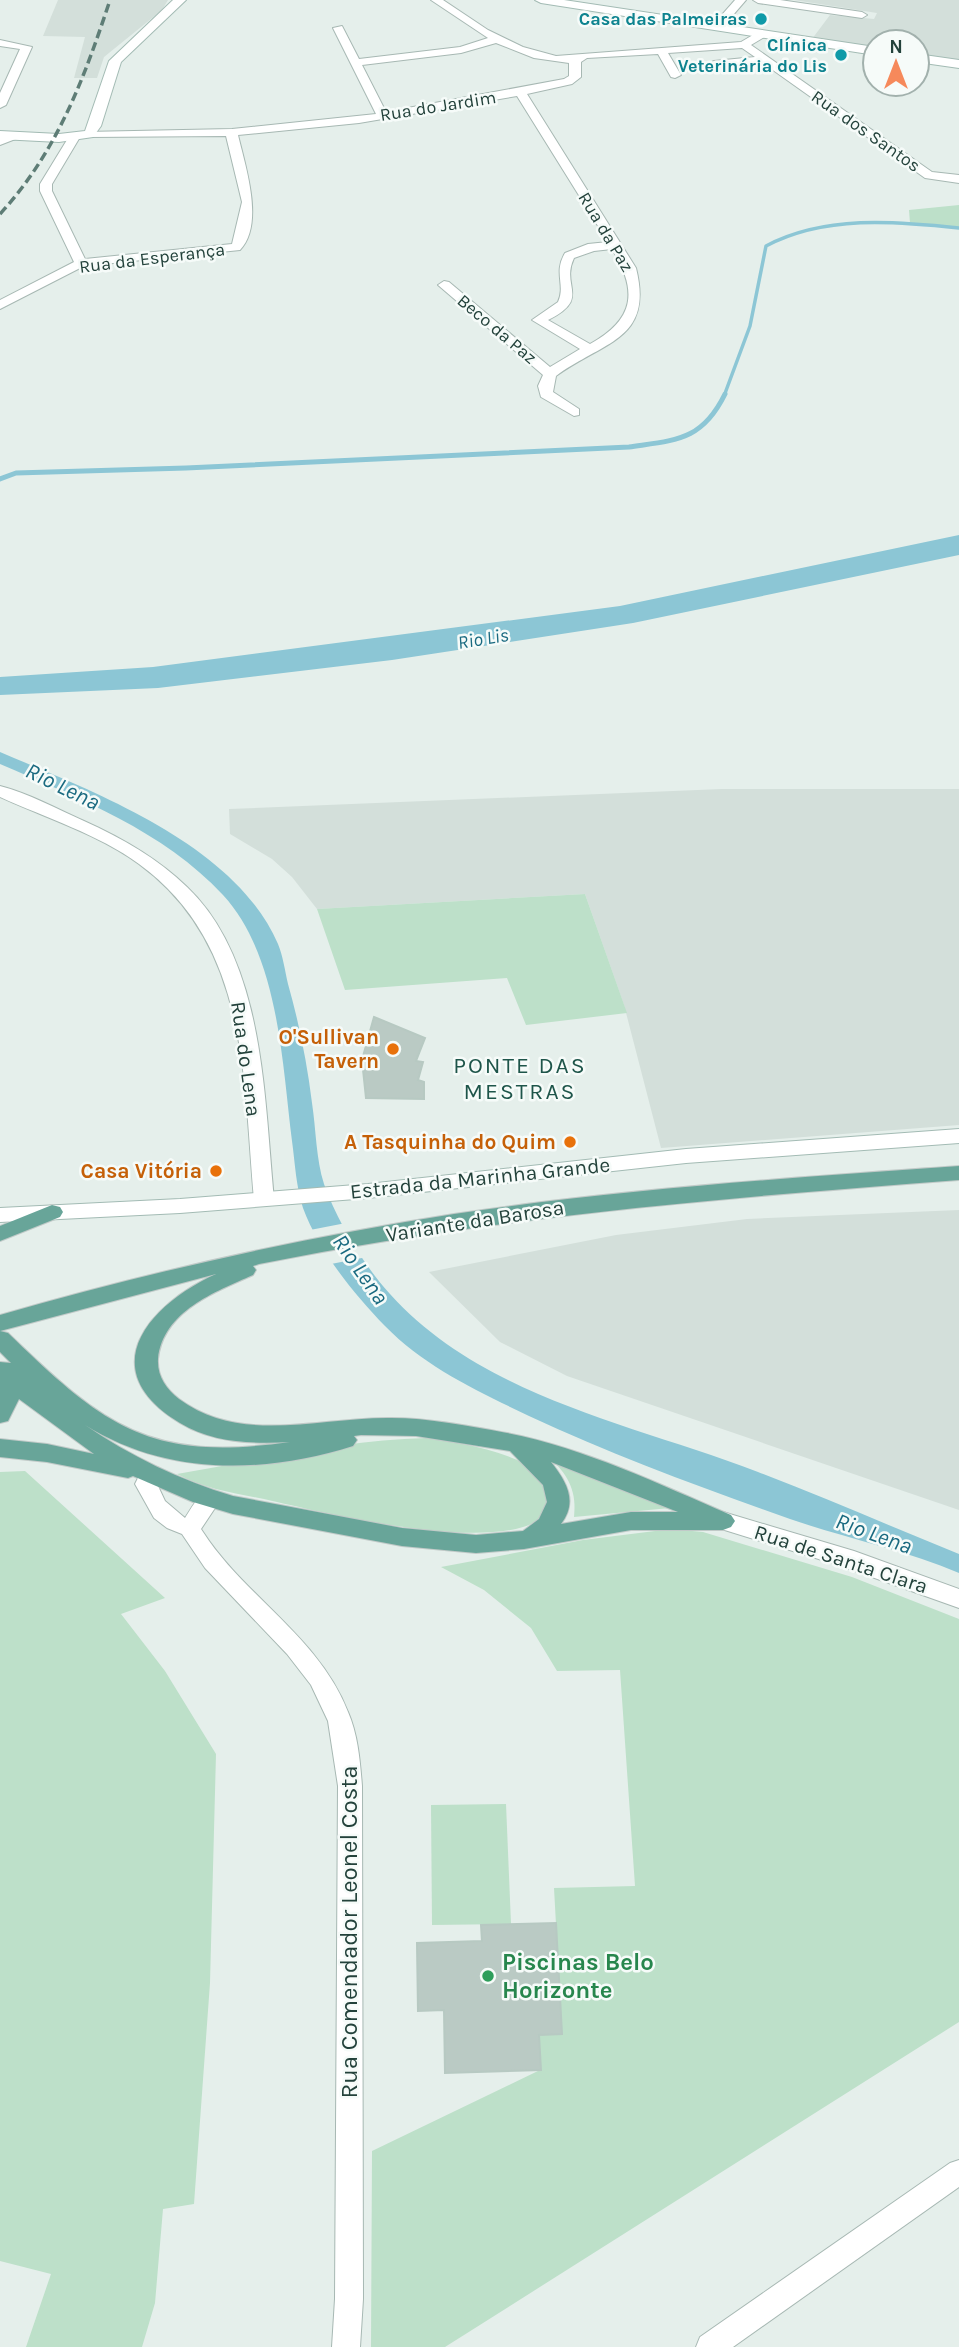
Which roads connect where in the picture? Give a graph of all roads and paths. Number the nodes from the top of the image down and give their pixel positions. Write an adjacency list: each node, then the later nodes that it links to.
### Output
1 (180, 0): 26 (main road)
2 (436, 0): 10 (street)
3 (541, 0): 8 (main road)
4 (741, 0): 8 (street)
5 (758, 0): 6 (street)
6 (862, 15)
7 (338, 27): 18 (street)
8 (717, 27): 9 (main road)
9 (762, 34): 12 (street); 13 (main road)
10 (497, 39): 15 (street); 18 (street)
11 (0, 43): 23 (street)
12 (744, 46): 14 (street); 16 (street, Rua dos Santos)
13 (861, 49)
14 (661, 50): 15 (street); 21 (street)
15 (575, 60): 22 (street, Rua do Jardim)
16 (765, 60): 19 (street); 31 (street, Rua dos Santos)
17 (931, 60): 20 (main road)
18 (355, 63): 24 (street)
19 (714, 64)
20 (959, 64)
21 (675, 75)
22 (520, 92): 24 (street, Rua do Jardim); 32 (street, Rua da Paz)
23 (0, 105)
24 (382, 115): 25 (street, Rua do Jardim)
25 (231, 132): 26 (street, Rua do Jardim); 33 (street, Rua da Esperança)
26 (89, 134): 29 (main road)
27 (0, 135): 28 (main road)
28 (14, 136): 29 (main road); 30 (street)
29 (74, 138): 33 (street)
30 (0, 141)
31 (959, 179)
32 (616, 245): 36 (street, Rua da Paz); 36 (street)
33 (81, 263): 35 (street, Rua da Esperança)
34 (444, 285): 37 (street, Beco da Paz)
35 (0, 304)
36 (588, 348): 37 (street, Rua da Paz)
37 (550, 374): 38 (street)
38 (574, 412)
39 (0, 791): 42 (street, Rua do Lena)
40 (959, 1136): 42 (main road, Estrada da Marinha Grande)
41 (959, 1173): 46 (main road, Variante da Barosa)
42 (271, 1198): 43 (main road, Estrada da Marinha Grande)
43 (52, 1212): 44 (main road, Estrada da Marinha Grande); 45 (main road)
44 (0, 1215)
45 (0, 1234)
46 (259, 1258): 47 (main road, Variante da Barosa); 50 (main road)
47 (0, 1323)
48 (5, 1359): 49 (main road); 53 (main road); 54 (main road)
49 (0, 1415)
50 (420, 1428): 51 (main road); 53 (main road)
51 (515, 1445): 56 (main road); 58 (main road)
52 (0, 1448): 54 (main road)
53 (208, 1458): 54 (main road)
54 (151, 1474): 55 (main road); 57 (street, Rua Comendador Leonel Costa)
55 (210, 1499): 57 (street); 58 (main road)
56 (723, 1521): 58 (main road); 59 (main road, Rua de Santa Clara)
57 (190, 1528): 61 (street, Rua Comendador Leonel Costa)
58 (524, 1540)
59 (959, 1599)
60 (959, 2172): 62 (street)
61 (346, 2347)
62 (710, 2347)

